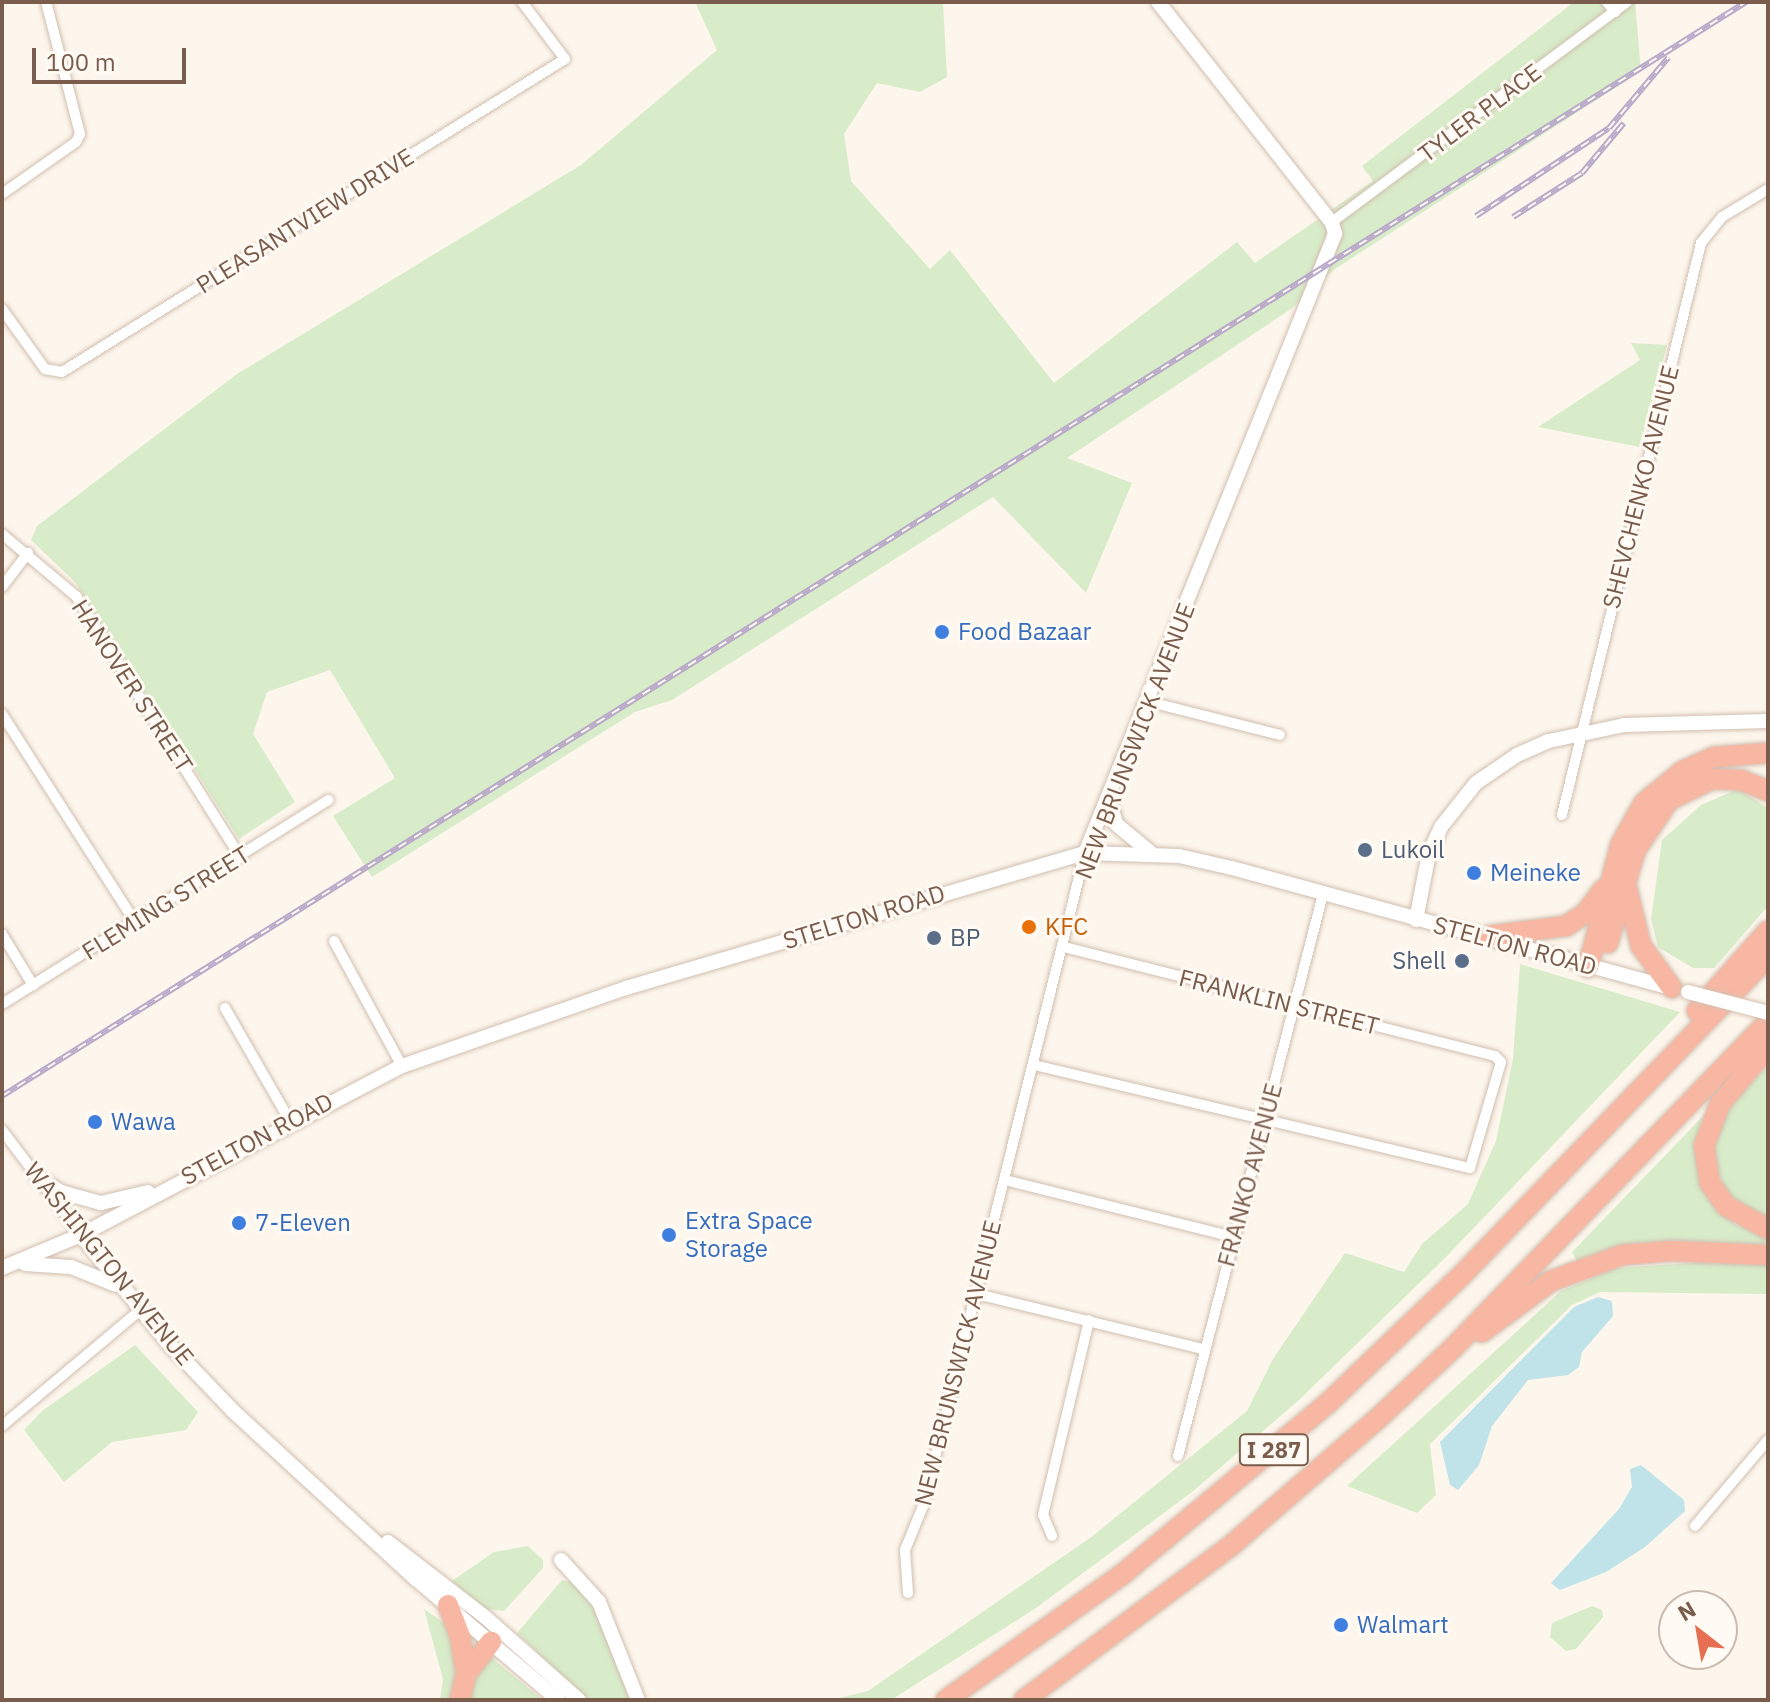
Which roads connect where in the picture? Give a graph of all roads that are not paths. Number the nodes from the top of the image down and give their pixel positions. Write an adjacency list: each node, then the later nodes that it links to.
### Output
1 (46, 2): 8 (street)
2 (522, 2): 10 (street, PLEASANTVIEW DRIVE)
3 (1158, 2): 9 (main road)
4 (1607, 2): 6 (street)
5 (1627, 2): 6 (street, TYLER PLACE)
6 (1615, 12): 9 (street, TYLER PLACE)
7 (1768, 189): 17 (street, SHEVCHENKO AVENUE)
8 (2, 194)
9 (1332, 222): 14 (main road, NEW BRUNSWICK AVENUE)
10 (2, 309)
11 (2, 534): 12 (street, HANOVER STREET)
12 (28, 553): 13 (street); 26 (street, HANOVER STREET)
13 (2, 587)
14 (1146, 701): 18 (street); 21 (main road, NEW BRUNSWICK AVENUE)
15 (2, 714): 30 (street)
16 (1768, 721): 17 (main road)
17 (1580, 733): 23 (street, SHEVCHENKO AVENUE); 29 (main road)
18 (1280, 735)
19 (1768, 753): 27 (highway)
20 (1768, 791): 27 (highway)
21 (1109, 798): 24 (main road, NEW BRUNSWICK AVENUE); 25 (main road)
22 (329, 800): 26 (street, FLEMING STREET)
23 (1562, 815)
24 (1085, 853): 25 (main road, STELTON ROAD); 35 (street, NEW BRUNSWICK AVENUE); 48 (main road, STELTON ROAD)
25 (1154, 854): 28 (main road, STELTON ROAD)
26 (241, 858): 30 (street, FLEMING STREET)
27 (1619, 880): 33 (highway); 37 (highway); 39 (highway)
28 (1323, 894): 29 (main road, STELTON ROAD); 41 (street, FRANKO AVENUE)
29 (1416, 920): 33 (main road, STELTON ROAD)
30 (135, 922): 38 (street, FLEMING STREET)
31 (1768, 931): 46 (highway)
32 (2, 934): 38 (street)
33 (1489, 936): 37 (main road, STELTON ROAD)
34 (334, 941): 48 (street)
35 (1064, 947): 41 (street, FRANKLIN STREET); 47 (street, NEW BRUNSWICK AVENUE)
36 (1768, 957): 46 (highway, I 287)
37 (1595, 968): 39 (main road, STELTON ROAD)
38 (33, 985): 40 (street, FLEMING STREET)
39 (1680, 990): 43 (main road, STELTON ROAD, bridge)
40 (2, 1004)
41 (1294, 1006): 50 (street, FRANKO AVENUE); 50 (street, FRANKLIN STREET)
42 (225, 1008): 49 (street)
43 (1768, 1013)
44 (1768, 1022): 65 (highway, I 287)
45 (1768, 1047): 55 (highway)
46 (1669, 1061): 82 (highway, I 287)
47 (1034, 1065): 50 (street); 53 (street, NEW BRUNSWICK AVENUE)
48 (402, 1066): 49 (main road, STELTON ROAD)
49 (290, 1121): 54 (main road, STELTON ROAD)
50 (1264, 1123): 57 (street, FRANKO AVENUE)
51 (2, 1130): 52 (street, WASHINGTON AVENUE)
52 (37, 1177): 54 (main road); 56 (street, WASHINGTON AVENUE)
53 (1005, 1180): 57 (street); 62 (street, NEW BRUNSWICK AVENUE)
54 (164, 1189): 56 (main road, STELTON ROAD)
55 (1768, 1229)
56 (81, 1235): 59 (main road, STELTON ROAD); 61 (main road, WASHINGTON AVENUE)
57 (1233, 1237): 66 (street, FRANKO AVENUE)
58 (1768, 1255): 65 (highway)
59 (20, 1263): 60 (main road, STELTON ROAD); 61 (main road)
60 (2, 1268)
61 (126, 1292): 63 (main road, WASHINGTON AVENUE)
62 (977, 1294): 64 (street); 74 (street, NEW BRUNSWICK AVENUE)
63 (140, 1310): 67 (street); 70 (main road, WASHINGTON AVENUE)
64 (1089, 1320): 66 (street); 72 (street)
65 (1453, 1348): 83 (highway, I 287)
66 (1203, 1349): 69 (street, FRANKO AVENUE)
67 (2, 1426)
68 (1768, 1440): 71 (street)
69 (1178, 1456)
70 (361, 1524): 75 (main road, WASHINGTON AVENUE); 80 (main road, WASHINGTON AVENUE)
71 (1695, 1526)
72 (1052, 1536)
73 (561, 1560): 81 (main road)
74 (908, 1593)
75 (448, 1605): 76 (main road, WASHINGTON AVENUE); 77 (highway)
76 (491, 1642): 77 (highway); 79 (main road, WASHINGTON AVENUE)
77 (466, 1674): 78 (highway)
78 (460, 1700)
79 (558, 1700)
80 (579, 1700)
81 (638, 1700)
82 (946, 1700)
83 (1024, 1700)

